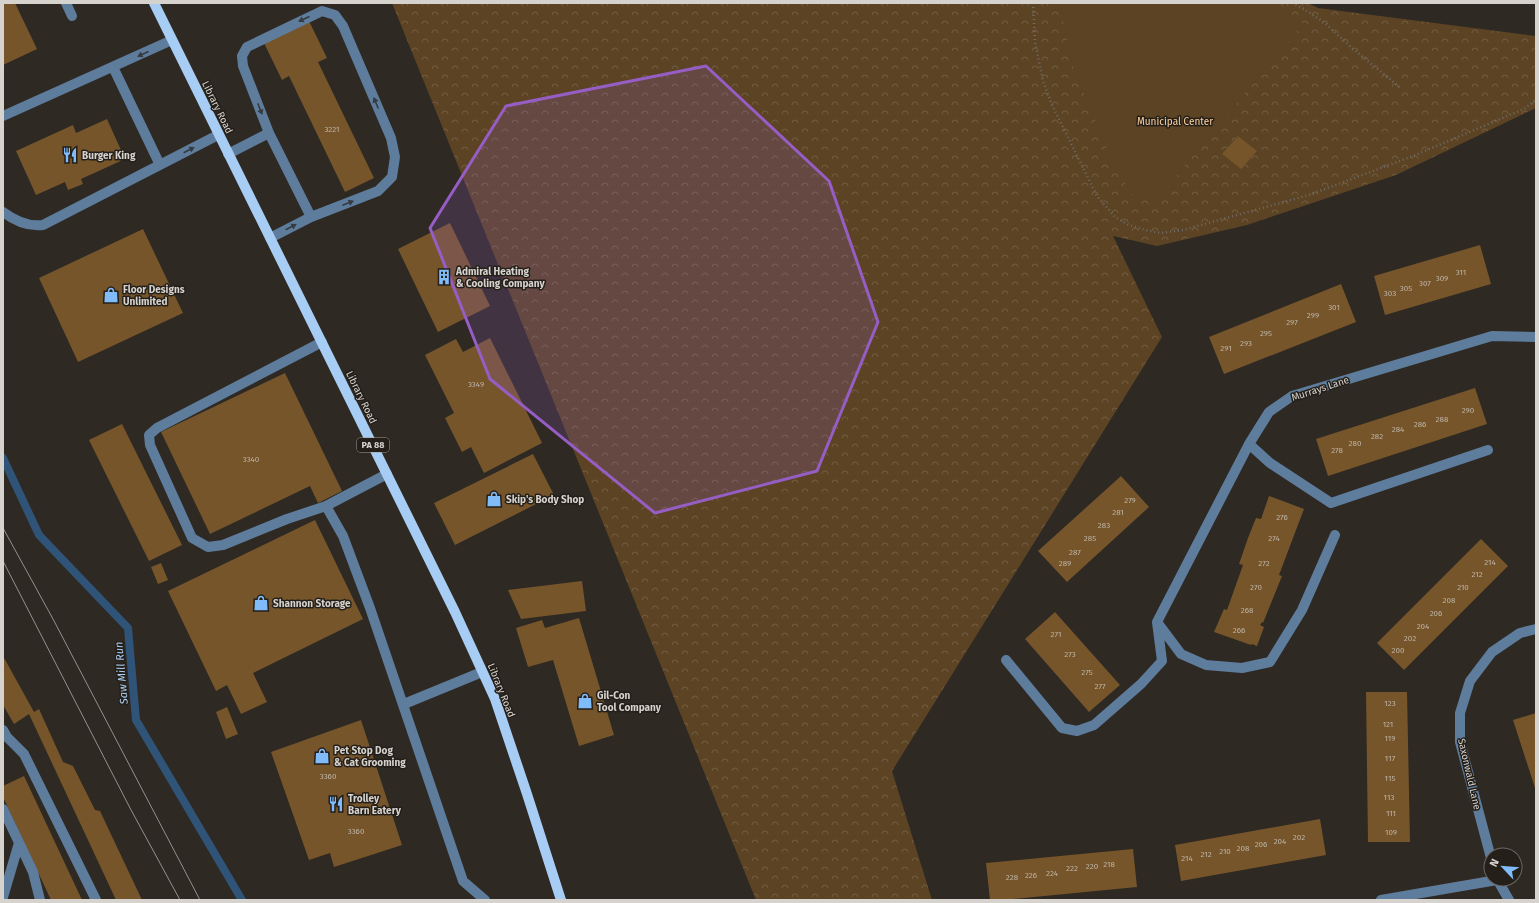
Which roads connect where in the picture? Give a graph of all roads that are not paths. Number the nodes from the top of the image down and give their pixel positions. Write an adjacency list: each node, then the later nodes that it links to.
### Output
1 (66, 3): 3 (street)
2 (154, 3): 4 (main road, Library Road / PA 88)
3 (72, 16)
4 (172, 40): 5 (street, one-way to 5); 8 (main road, Library Road / PA 88)
5 (113, 67): 6 (street); 10 (street)
6 (3, 116)
7 (269, 133): 9 (street); 12 (street); 12 (street, one-way to 7)
8 (218, 134): 9 (main road, Library Road / PA 88); 10 (street, one-way to 8)
9 (228, 154): 13 (main road, Library Road / PA 88)
10 (160, 165): 11 (street)
11 (3, 212)
12 (312, 217): 13 (street, one-way to 12)
13 (270, 238): 15 (main road, Library Road / PA 88)
14 (1536, 337): 16 (street, Murrays Lane)
15 (322, 342): 18 (main road, Library Road / PA 88); 19 (street)
16 (1249, 444): 17 (street); 21 (street, Murrays Lane)
17 (1488, 450)
18 (387, 474): 19 (street); 24 (main road, Library Road / PA 88)
19 (326, 506): 25 (street)
20 (1335, 535): 21 (street)
21 (1157, 622): 23 (street)
22 (1536, 629): 29 (street, Saxonwald Lane)
23 (1006, 660)
24 (482, 672): 25 (street); 36 (main road, Library Road / PA 88)
25 (404, 704): 35 (street)
26 (4, 737): 34 (street)
27 (3, 809): 28 (street)
28 (19, 843): 32 (street); 33 (street)
29 (1488, 847)
30 (1483, 882): 37 (street)
31 (1502, 887): 38 (street)
32 (3, 898)
33 (40, 900)
34 (96, 900)
35 (486, 900)
36 (561, 900)
37 (1381, 900)
38 (1509, 900)

